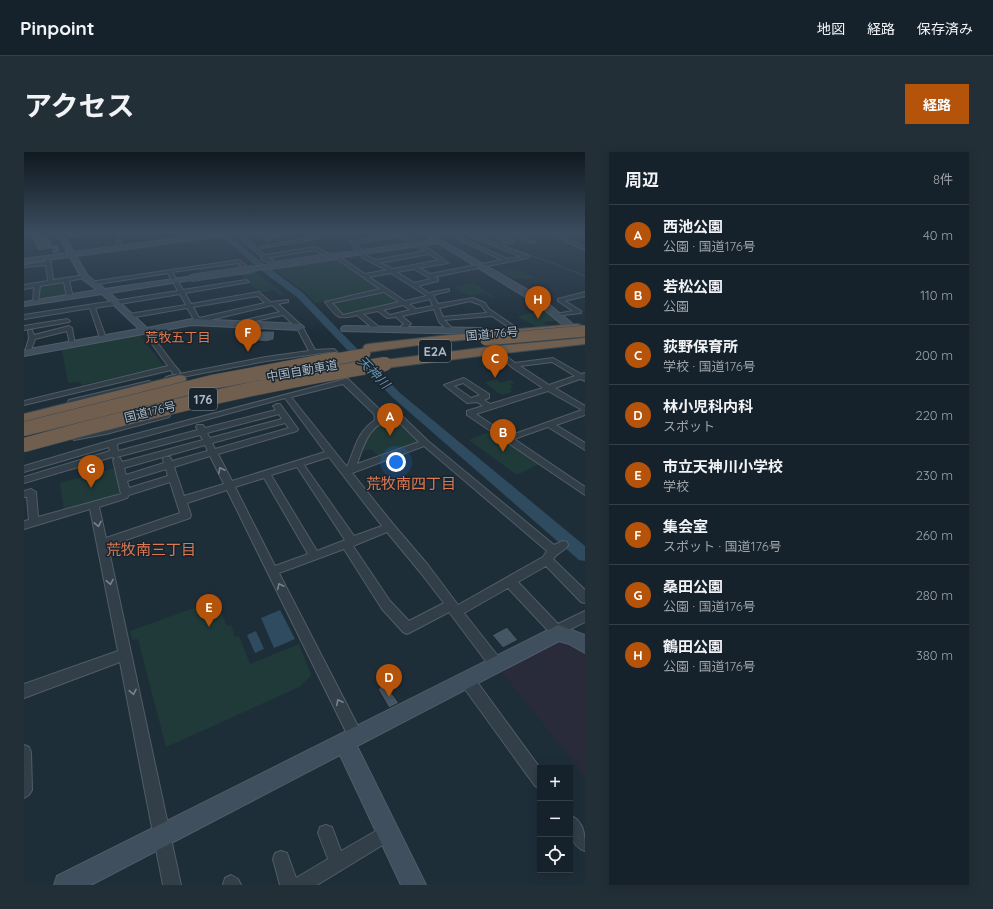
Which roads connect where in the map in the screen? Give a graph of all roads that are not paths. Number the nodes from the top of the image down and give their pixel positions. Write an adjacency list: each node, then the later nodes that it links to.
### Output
1 (49, 267): 23 (street)
2 (79, 267): 20 (street)
3 (196, 267): 14 (street)
4 (263, 267): 22 (street, bridge)
5 (263, 267): 22 (street)
6 (264, 267): 17 (street)
7 (352, 267): 18 (street)
8 (384, 267): 15 (street)
9 (409, 267): 15 (street)
10 (417, 267): 19 (street)
11 (453, 267): 16 (street)
12 (476, 267): 16 (street)
13 (484, 267): 53 (street)
14 (169, 271): 22 (street); 24 (street)
15 (392, 271): 18 (street); 26 (street)
16 (459, 271): 19 (street)
17 (237, 273): 22 (street); 28 (street)
18 (364, 276): 29 (street)
19 (430, 276): 26 (street)
20 (85, 277): 21 (street); 24 (street)
21 (66, 280): 23 (street); 35 (street)
22 (175, 281): 31 (street); 32 (street)
23 (51, 282): 25 (street)
24 (92, 283): 31 (street)
25 (37, 285): 27 (street); 37 (street)
26 (413, 285): 34 (street)
27 (24, 287)
28 (252, 288): 32 (street); 39 (street); 42 (street)
29 (385, 290): 41 (street); 50 (street)
30 (447, 290): 34 (street)
31 (104, 292): 35 (street); 38 (street)
32 (181, 292): 38 (street); 42 (street)
33 (585, 294): 48 (street)
34 (430, 296): 41 (street); 44 (street)
35 (66, 297): 37 (street); 46 (street)
36 (286, 301): 39 (street)
37 (35, 302): 40 (street)
38 (115, 303): 43 (street); 54 (street)
39 (271, 303): 49 (street); 57 (street)
40 (24, 304)
41 (404, 304): 45 (street); 47 (street)
42 (189, 306): 54 (street); 57 (street)
43 (92, 307): 46 (street); 73 (street)
44 (436, 307): 47 (street); 51 (street); 56 (street)
45 (379, 309): 50 (street); 52 (street)
46 (65, 311): 55 (street); 58 (street)
47 (415, 311): 52 (street)
48 (582, 311): 53 (street)
49 (284, 313): 59 (street); 61 (street)
50 (358, 313): 66 (street)
51 (493, 314): 56 (street); 70 (street)
52 (397, 315): 68 (street)
53 (557, 315): 62 (street)
54 (129, 316): 67 (street)
55 (24, 317)
56 (441, 319): 69 (street)
57 (197, 320): 59 (street); 67 (street)
58 (67, 321): 63 (street); 64 (street)
59 (237, 325): 61 (street)
60 (585, 326): 62 (highway, 国道176号 / 176)
61 (300, 327): 77 (street)
62 (570, 327): 70 (highway, 国道176号 / 176); 74 (street)
63 (27, 328): 72 (street)
64 (69, 328): 72 (street); 76 (street)
65 (345, 329): 66 (street)
66 (376, 329): 68 (street)
67 (145, 330): 73 (street); 82 (street)
68 (408, 330): 69 (street)
69 (452, 331): 75 (street)
70 (515, 331): 75 (highway, 国道176号 / 176)
71 (585, 331): 75 (highway, bridge)
72 (32, 338): 79 (street)
73 (103, 338): 76 (street)
74 (585, 339): 75 (highway, 国道176号 / 176)
75 (493, 343): 80 (highway, 国道176号 / 176); 80 (highway, 国道176号 / 176); 81 (street)
76 (73, 344): 79 (street)
77 (312, 352): 84 (street); 96 (street)
78 (340, 352): 80 (highway, 国道176号 / 176); 84 (highway); 97 (highway, 国道176号 / 176)
79 (26, 353)
80 (377, 356): 83 (highway, 国道176号 / 176, bridge); 102 (highway, 中国自動車道, bridge); 106 (highway, 中国自動車道)
81 (514, 365): 85 (street); 86 (street)
82 (173, 367): 84 (street); 90 (street)
83 (347, 370): 96 (highway, bridge); 111 (highway, 国道176号 / 176, bridge)
84 (181, 377): 96 (street); 97 (highway)
85 (584, 377): 86 (street)
86 (549, 388): 91 (street); 92 (street)
87 (288, 396): 89 (street); 99 (street); 115 (street)
88 (478, 399): 91 (street)
89 (272, 400): 93 (street); 94 (street)
90 (24, 403)
91 (489, 407): 107 (street)
92 (585, 409)
93 (235, 410): 96 (street); 100 (street)
94 (280, 411): 98 (street); 100 (street)
95 (585, 412): 101 (street)
96 (197, 413): 103 (street); 104 (street); 114 (highway)
97 (27, 418)
98 (287, 420): 105 (street); 113 (street)
99 (379, 420): 110 (street); 123 (street)
100 (242, 421): 104 (street); 105 (street)
101 (550, 425): 107 (street); 112 (street)
102 (24, 429)
103 (154, 431): 108 (street); 109 (street)
104 (202, 431): 108 (street); 113 (street)
105 (248, 431): 113 (street)
106 (24, 437)
107 (507, 439): 130 (street)
108 (160, 442): 116 (street); 117 (street)
109 (112, 443): 116 (street); 118 (street)
110 (425, 443): 123 (street); 140 (street)
111 (24, 445)
112 (585, 447)
113 (210, 448): 117 (street); 120 (street); 129 (street, one-way to 113)
114 (24, 450)
115 (331, 453): 119 (street); 123 (street)
116 (115, 454): 121 (street); 124 (street)
117 (165, 454): 120 (street); 121 (street)
118 (49, 462): 122 (street); 124 (street)
119 (299, 464): 125 (street); 138 (street)
120 (168, 465): 126 (street); 127 (street)
121 (119, 466): 127 (street)
122 (24, 469)
123 (349, 471): 137 (street)
124 (51, 472): 128 (street)
125 (266, 474): 129 (street); 141 (street)
126 (173, 478): 131 (street); 133 (street)
127 (123, 479): 131 (street)
128 (24, 480)
129 (229, 485): 133 (street); 142 (street)
130 (585, 492)
131 (126, 493): 134 (street)
132 (24, 494): 135 (street)
133 (181, 501): 139 (street)
134 (94, 505): 135 (street); 139 (street, one-way to 139)
135 (34, 522): 136 (street)
136 (24, 525)
137 (389, 527): 138 (street); 145 (street)
138 (349, 542): 141 (street); 145 (street)
139 (102, 544): 149 (street, one-way to 149)
140 (554, 552): 143 (street); 144 (street)
141 (315, 556): 142 (street)
142 (273, 571): 153 (street, one-way to 142)
143 (509, 581): 145 (street); 147 (street)
144 (585, 598)
145 (454, 608): 150 (street)
146 (585, 616): 147 (street)
147 (558, 633): 148 (street); 150 (street)
148 (585, 645)
149 (125, 654): 152 (street); 160 (street, one-way to 160)
150 (496, 664): 151 (street)
151 (467, 680): 153 (street); 155 (street)
152 (24, 691)
153 (350, 740): 158 (street); 160 (street)
154 (24, 752): 156 (street)
155 (537, 777)
156 (24, 790)
157 (573, 826): 161 (street)
158 (388, 832): 163 (street); 168 (street)
159 (326, 833): 163 (street)
160 (162, 836): 164 (street); 165 (street)
161 (585, 843)
162 (281, 859): 166 (street)
163 (338, 863): 167 (street)
164 (66, 885)
165 (172, 885)
166 (289, 885)
167 (301, 885)
168 (414, 885)

